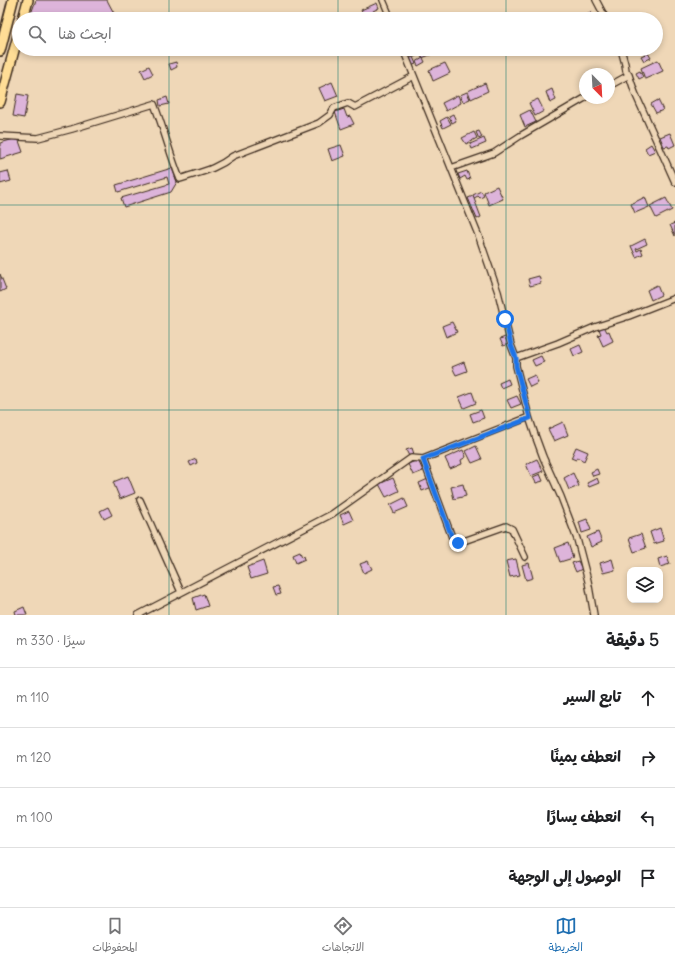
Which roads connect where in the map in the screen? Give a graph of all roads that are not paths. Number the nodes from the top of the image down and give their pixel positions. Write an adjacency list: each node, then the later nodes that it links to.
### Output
1 (13, 0): 8 (main road)
2 (28, 0): 5 (main road)
3 (383, 0): 6 (street)
4 (596, 0): 7 (street)
5 (24, 12)
6 (388, 12)
7 (602, 12)
8 (0, 51)
9 (12, 56): 15 (main road)
10 (406, 56): 13 (street)
11 (623, 56): 12 (street)
12 (629, 75): 14 (street); 19 (street)
13 (414, 76): 17 (street); 18 (street)
14 (615, 83)
15 (0, 102)
16 (579, 102): 18 (street)
17 (0, 136)
18 (451, 168): 21 (street)
19 (675, 182)
20 (675, 298): 21 (street)
21 (516, 358): 22 (street)
22 (530, 418): 23 (street); 28 (street)
23 (423, 459): 25 (street); 26 (street)
24 (140, 500): 26 (street)
25 (525, 557)
26 (181, 592): 27 (street)
27 (138, 615)
28 (594, 615)

